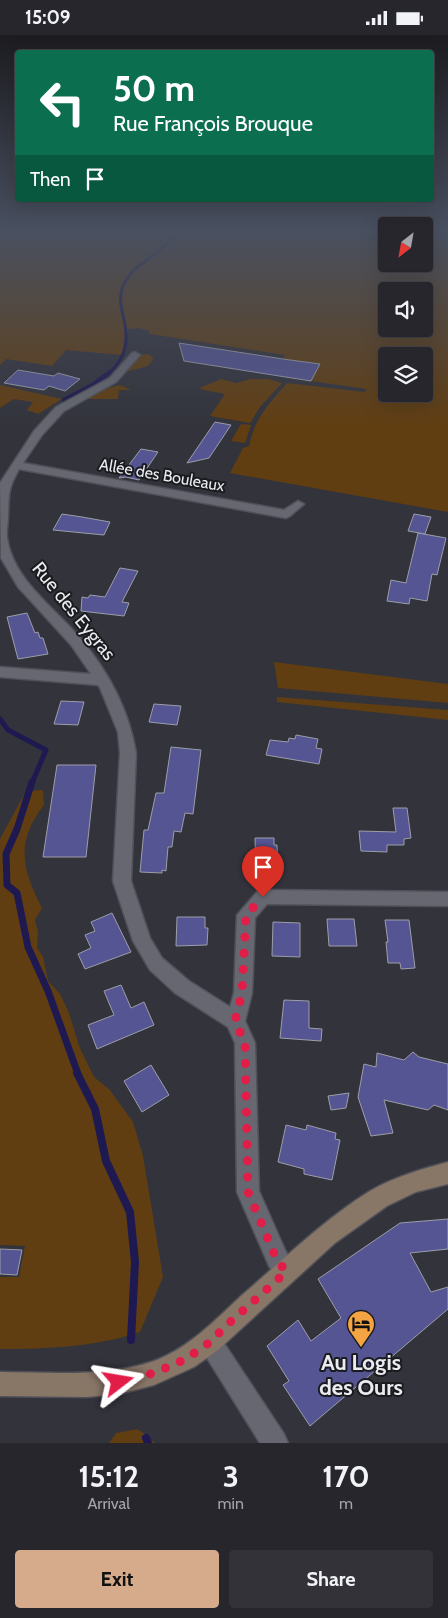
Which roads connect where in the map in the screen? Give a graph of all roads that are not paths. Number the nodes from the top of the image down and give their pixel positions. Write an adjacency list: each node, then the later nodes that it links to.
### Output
1 (135, 355): 2 (street, Rue des Eygras)
2 (16, 465): 3 (street, Allée des Bouleaux); 5 (street, Rue des Eygras)
3 (298, 504)
4 (0, 672): 5 (street)
5 (101, 680): 7 (street, Rue des Eygras)
6 (448, 899): 7 (street)
7 (235, 1021): 9 (street)
8 (448, 1173): 9 (street)
9 (286, 1272): 10 (street)
10 (210, 1342): 11 (street); 12 (street)
11 (0, 1384)
12 (276, 1443)

